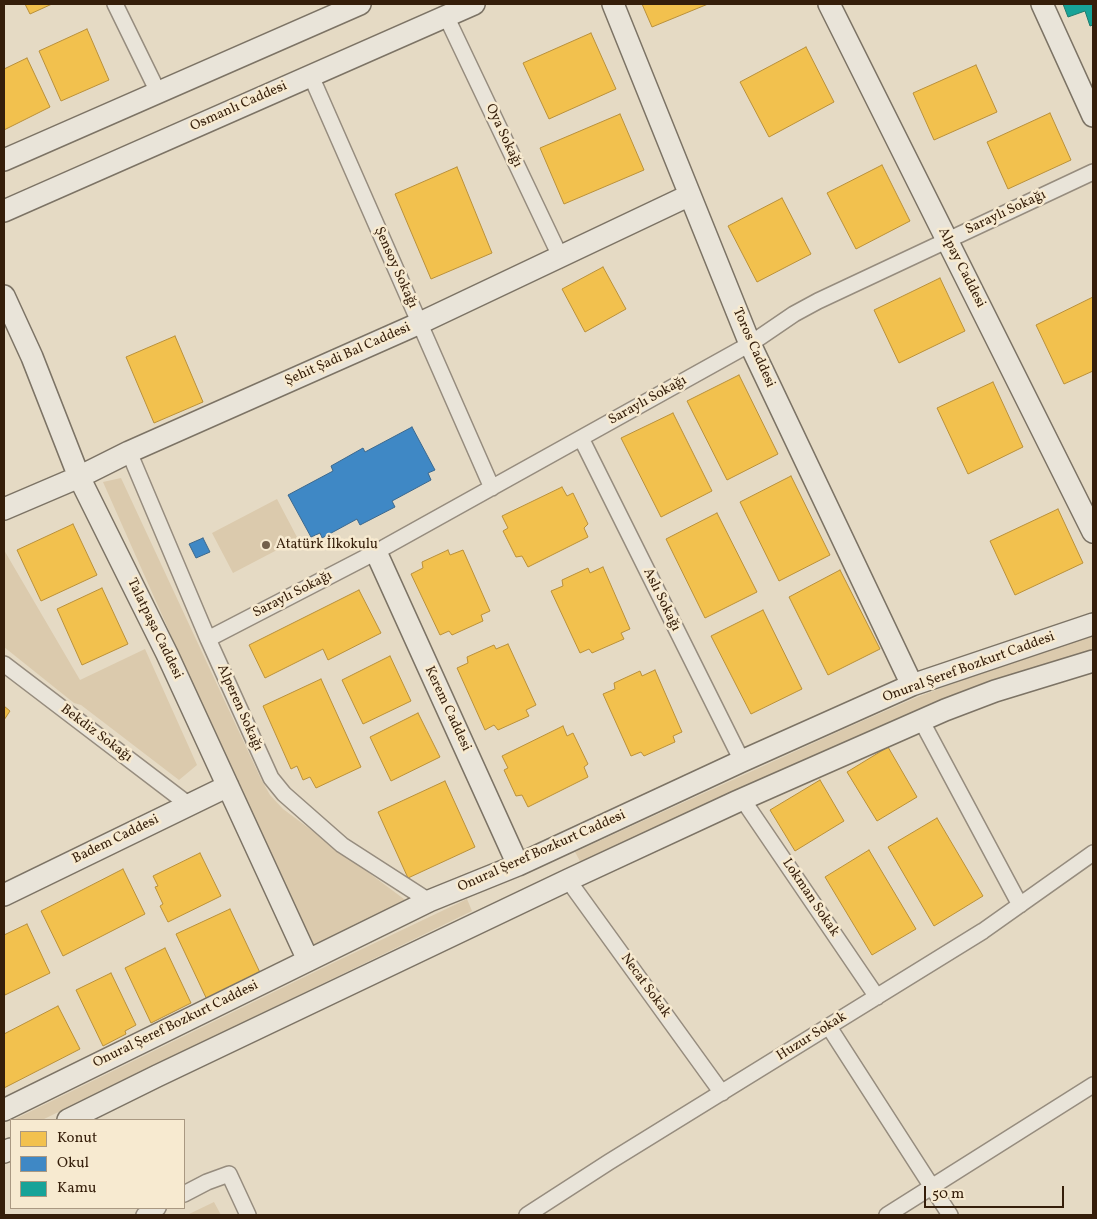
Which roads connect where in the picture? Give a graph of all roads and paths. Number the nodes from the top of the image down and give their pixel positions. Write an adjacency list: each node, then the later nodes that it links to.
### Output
1 (116, 4): 9 (street)
2 (360, 4): 9 (street)
3 (474, 4): 7 (street, Osmanlı Caddesi)
4 (612, 4): 13 (street, Toros Caddesi)
5 (829, 4): 15 (street, Alpay Caddesi)
6 (1042, 4): 10 (street)
7 (446, 16): 8 (street, Osmanlı Caddesi); 16 (street, Oya Sokağı)
8 (311, 76): 14 (street, Osmanlı Caddesi); 18 (street, Şensoy Sokağı)
9 (158, 92): 11 (street)
10 (1093, 116)
11 (4, 160)
12 (1093, 172): 15 (street, Saraylı Sokağı)
13 (690, 194): 16 (street, Şehit Şadi Bal Caddesi); 19 (street, Toros Caddesi)
14 (4, 211)
15 (948, 240): 19 (street, Saraylı Sokağı); 25 (street, Alpay Caddesi)
16 (560, 256): 18 (street, Şehit Şadi Bal Caddesi)
17 (4, 296): 22 (street, Talatpaşa Caddesi)
18 (420, 323): 21 (street, Şehit Şadi Bal Caddesi); 23 (street, Şensoy Sokağı)
19 (750, 344): 20 (street, Saraylı Sokağı); 31 (street, Toros Caddesi)
20 (581, 438): 23 (street, Saraylı Sokağı); 33 (street, Aslı Sokağı)
21 (129, 452): 22 (street, Şehit Şadi Bal Caddesi); 28 (street, Alperen Sokağı)
22 (79, 477): 24 (street, Şehit Şadi Bal Caddesi); 34 (street, Talatpaşa Caddesi)
23 (492, 488): 26 (street, Saraylı Sokağı)
24 (4, 509)
25 (1093, 532)
26 (376, 552): 28 (street, Saraylı Sokağı); 38 (street, Kerem Caddesi)
27 (1093, 624): 31 (street, Onural Şeref Bozkurt Caddesi)
28 (208, 639): 41 (street, Alperen Sokağı)
29 (1093, 661): 32 (street)
30 (4, 664): 36 (street, Bekdiz Sokağı)
31 (912, 685): 33 (street, Onural Şeref Bozkurt Caddesi)
32 (921, 720): 35 (street); 42 (street)
33 (742, 761): 38 (street, Onural Şeref Bozkurt Caddesi)
34 (228, 786): 36 (street, Badem Caddesi); 43 (street, Talatpaşa Caddesi)
35 (742, 800): 39 (street); 44 (street, Lokman Sokak)
36 (189, 805): 40 (street, Badem Caddesi)
37 (1093, 853): 42 (street, Huzur Sokak)
38 (518, 865): 41 (street, Onural Şeref Bozkurt Caddesi)
39 (568, 880): 47 (street, Necat Sokak); 49 (street)
40 (4, 895)
41 (429, 901): 43 (street, Onural Şeref Bozkurt Caddesi)
42 (1020, 905): 44 (street, Huzur Sokak)
43 (308, 960): 48 (street, Onural Şeref Bozkurt Caddesi)
44 (877, 997): 45 (street, Huzur Sokak)
45 (828, 1027): 47 (street, Huzur Sokak); 50 (street)
46 (1093, 1085): 50 (street)
47 (722, 1093): 53 (street, Huzur Sokak)
48 (4, 1110)
49 (70, 1119)
50 (931, 1187): 57 (street); 58 (street)
51 (185, 1193): 55 (street)
52 (156, 1209): 54 (street)
53 (543, 1211): 56 (street, Huzur Sokak)
54 (144, 1215)
55 (248, 1215)
56 (527, 1215)
57 (887, 1215)
58 (950, 1215)

